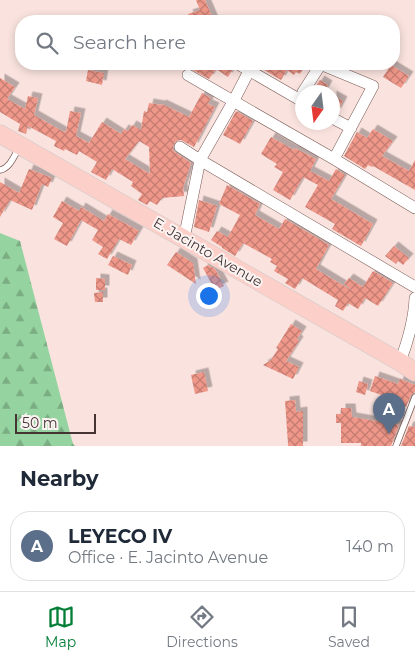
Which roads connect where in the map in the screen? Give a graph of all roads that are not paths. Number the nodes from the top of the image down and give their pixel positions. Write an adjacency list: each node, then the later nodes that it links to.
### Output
1 (317, 70): 5 (street)
2 (334, 70): 9 (street)
3 (249, 71): 6 (street); 7 (street)
4 (188, 75): 7 (street)
5 (309, 85)
6 (295, 94)
7 (233, 102): 13 (street); 14 (street)
8 (340, 122): 9 (street)
9 (350, 128): 13 (street)
10 (0, 134): 11 (main road, E. Jacinto Avenue)
11 (21, 146): 15 (lane); 17 (main road, E. Jacinto Avenue)
12 (180, 147): 14 (street)
13 (334, 158): 16 (street)
14 (200, 160): 17 (street); 18 (street)
15 (0, 170)
16 (415, 208)
17 (184, 239): 20 (main road, E. Jacinto Avenue)
18 (415, 287)
19 (415, 298): 20 (street)
20 (408, 367)
21 (415, 397): 22 (lane)
22 (396, 446)

